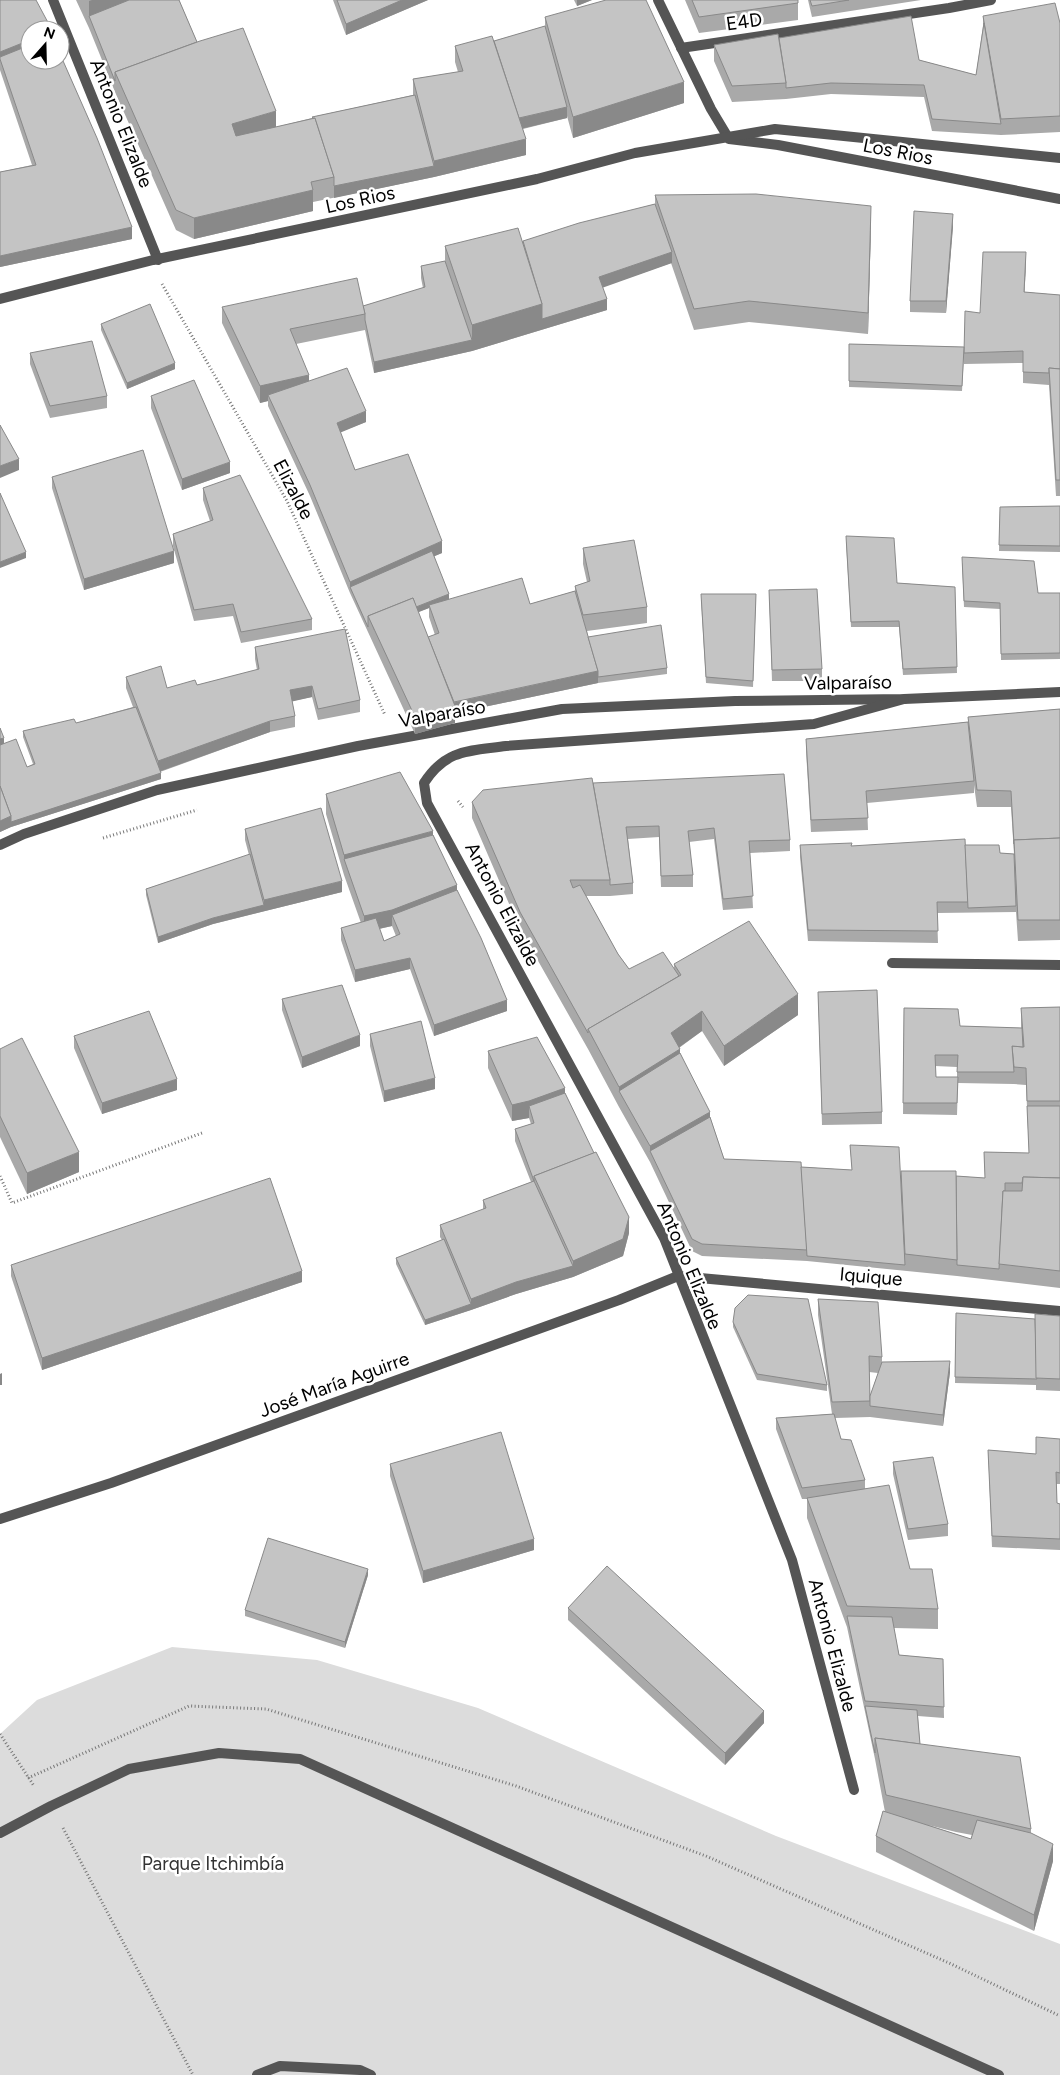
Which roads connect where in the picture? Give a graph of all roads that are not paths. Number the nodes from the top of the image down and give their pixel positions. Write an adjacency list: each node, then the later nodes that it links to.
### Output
1 (53, 0): 8 (street, Antonio Elizalde)
2 (658, 0): 4 (street)
3 (990, 0): 4 (street, E4D)
4 (681, 48): 5 (street)
5 (729, 139): 6 (street, Los Rios); 7 (street, Los Rios); 8 (street, Los Rios)
6 (1060, 158)
7 (1060, 199)
8 (158, 260): 9 (street, Los Rios)
9 (0, 299)
10 (1060, 692): 11 (street, Valparaíso)
11 (904, 699): 12 (street, Valparaíso); 13 (street, Valparaíso)
12 (424, 783): 16 (street, Antonio Elizalde)
13 (0, 845)
14 (892, 963): 15 (street)
15 (1060, 965)
16 (678, 1276): 17 (street, Iquique); 18 (street, José María Aguirre); 19 (street, Antonio Elizalde)
17 (1060, 1311)
18 (0, 1519)
19 (854, 1790)
20 (0, 1833): 23 (street)
21 (257, 2075): 22 (street)
22 (371, 2075)
23 (999, 2075)

